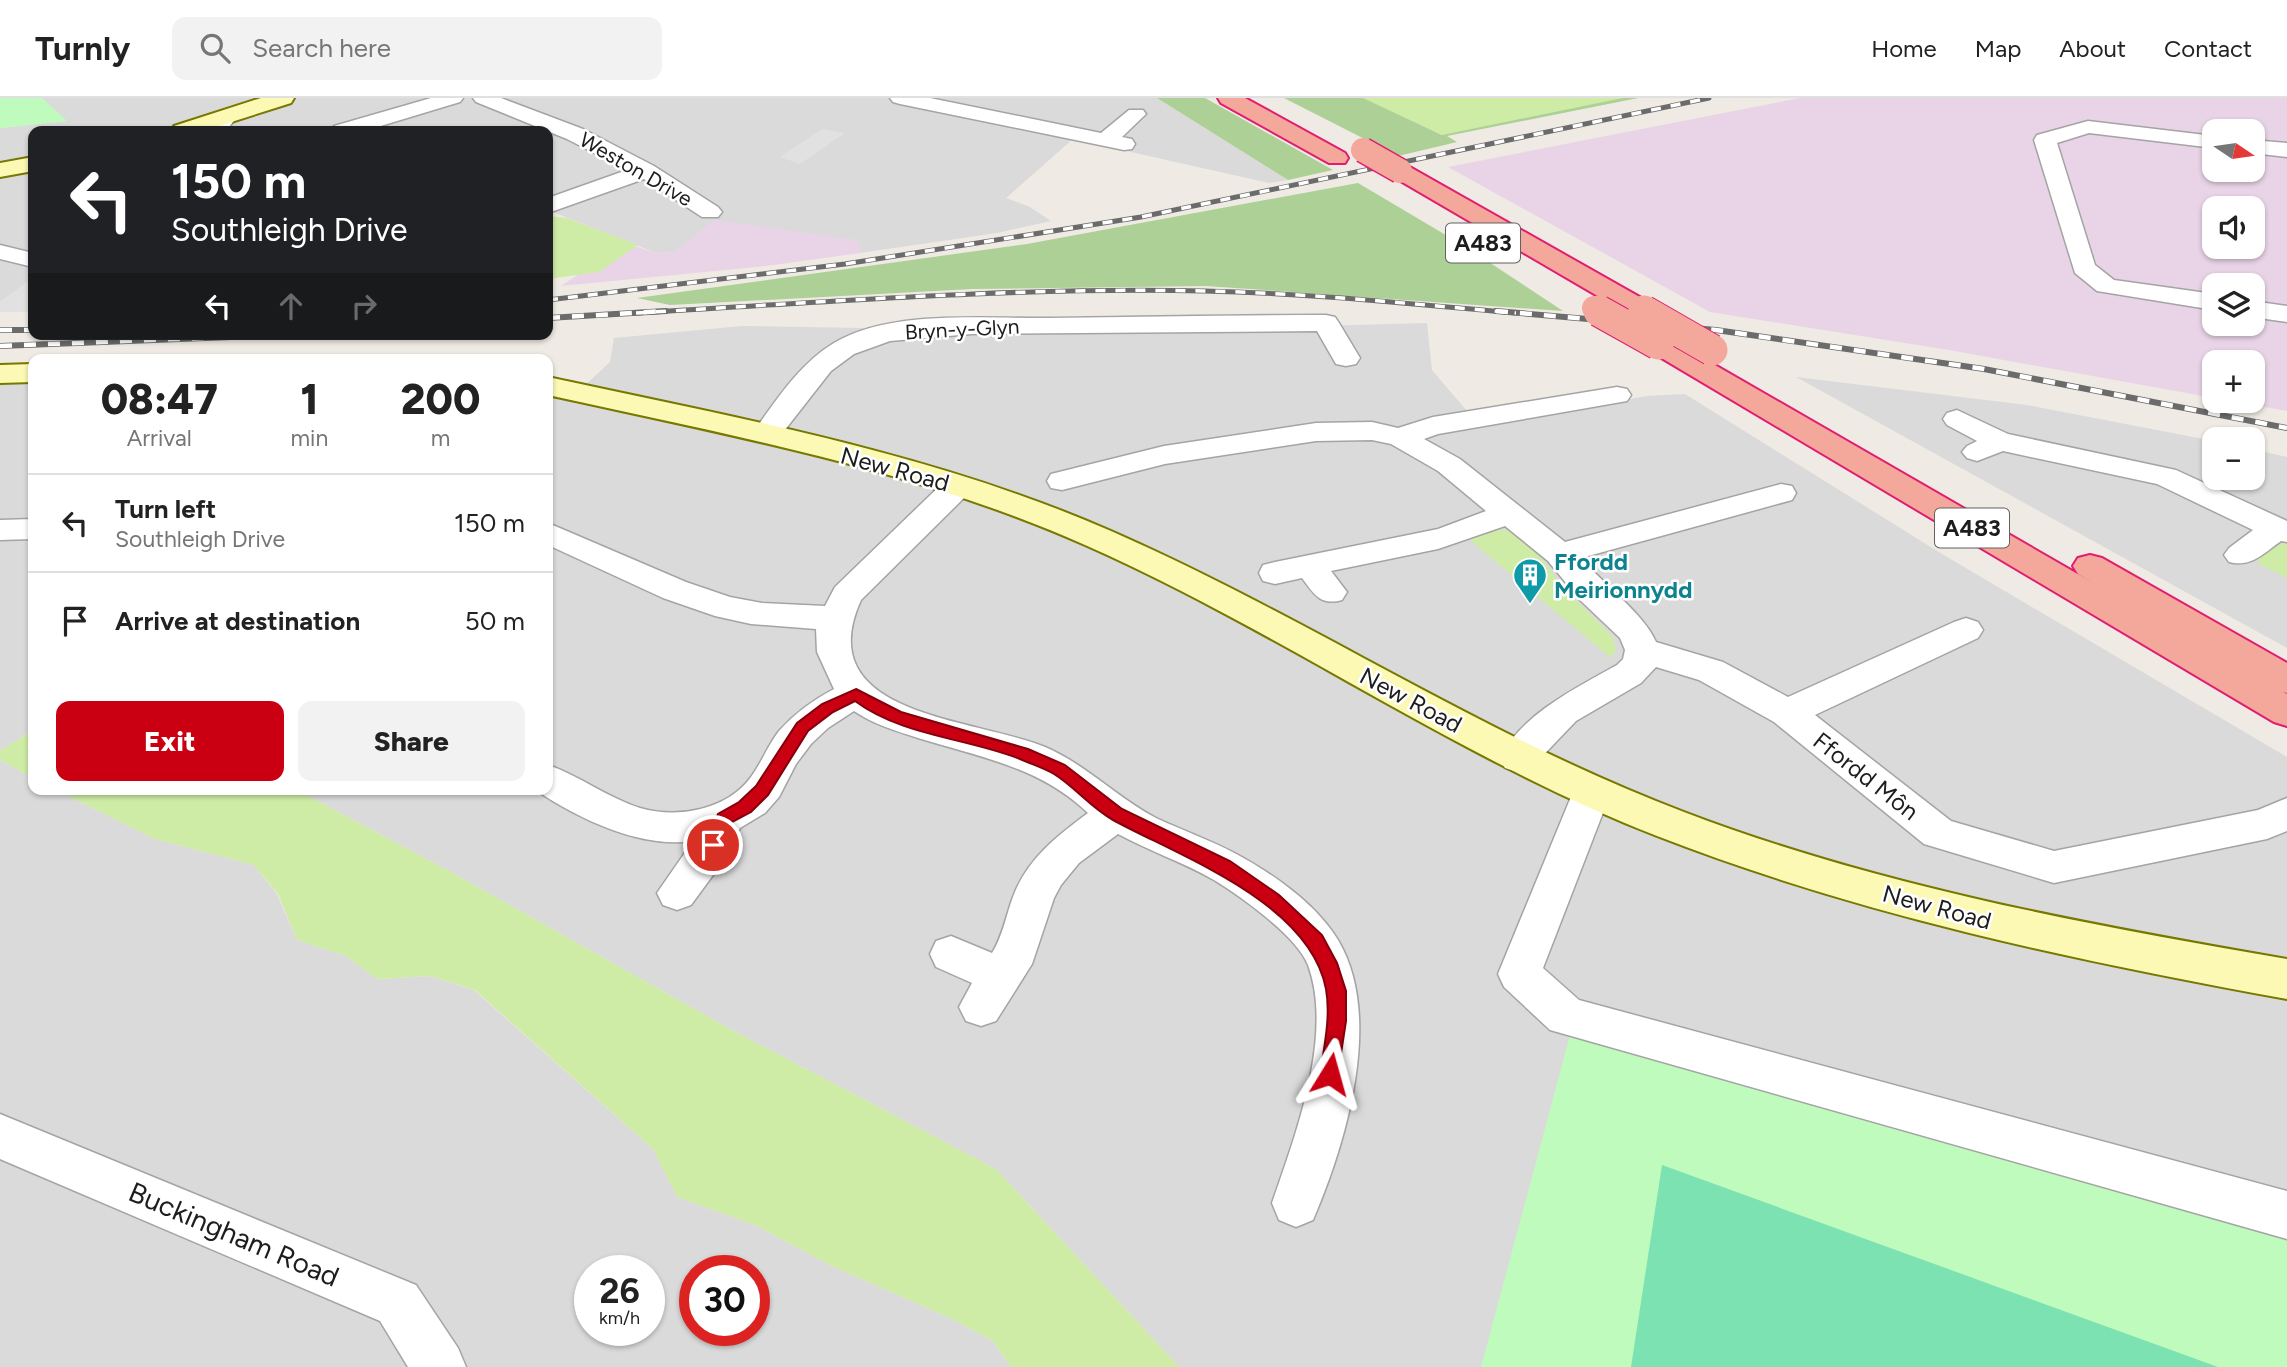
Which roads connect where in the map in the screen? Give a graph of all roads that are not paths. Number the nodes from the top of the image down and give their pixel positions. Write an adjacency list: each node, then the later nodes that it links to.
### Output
1 (282, 98): 10 (main road)
2 (453, 98): 11 (street)
3 (483, 98): 17 (street, Weston Drive)
4 (901, 98): 9 (street)
5 (1006, 98): 9 (street)
6 (1229, 98): 53 (highway, A483, bridge)
7 (1268, 98): 51 (highway, A483, bridge)
8 (1136, 114): 9 (street)
9 (983, 116)
10 (221, 125)
11 (359, 126)
12 (2202, 141): 22 (street)
13 (2265, 147): 14 (street)
14 (2287, 150)
15 (28, 165): 16 (main road)
16 (0, 170)
17 (646, 172): 18 (street); 19 (street, Weston Drive)
18 (553, 204)
19 (710, 212)
20 (2, 253): 21 (street)
21 (28, 259)
22 (2202, 300)
23 (2265, 311): 24 (street)
24 (2287, 314)
25 (1346, 358): 31 (street, Bryn-y-Glyn)
26 (28, 373): 27 (main road)
27 (0, 374)
28 (553, 387): 31 (main road, New Road)
29 (1617, 395): 32 (street)
30 (1957, 419): 33 (street)
31 (767, 434): 35 (main road, New Road)
32 (1401, 437): 34 (street); 38 (street)
33 (2103, 464): 36 (street); 41 (street)
34 (1062, 481)
35 (958, 486): 48 (street); 55 (main road, New Road)
36 (2138, 499)
37 (1774, 504): 43 (street)
38 (1508, 512): 43 (street); 45 (street)
39 (28, 529): 40 (street)
40 (0, 530)
41 (2282, 530): 44 (street)
42 (553, 535): 48 (street)
43 (1559, 554): 50 (street)
44 (2240, 555)
45 (1311, 566): 46 (street); 47 (street)
46 (1275, 573)
47 (1330, 593)
48 (836, 618): 52 (street)
49 (1956, 645): 54 (street)
50 (1642, 650): 54 (street, Ffordd Môn); 55 (street)
51 (2287, 680)
52 (856, 694): 58 (street); 59 (street)
53 (2287, 712)
54 (1787, 713): 60 (street, Ffordd Môn)
55 (1518, 758): 57 (main road, New Road)
56 (553, 782): 59 (street)
57 (1592, 792): 63 (main road, New Road); 66 (street)
58 (1116, 814): 62 (street); 65 (street)
59 (724, 819): 61 (street)
60 (2280, 824)
61 (677, 893)
62 (951, 954)
63 (2287, 979)
64 (0, 1136): 67 (street, Buckingham Road)
65 (1296, 1203)
66 (2287, 1215)
67 (439, 1367)

